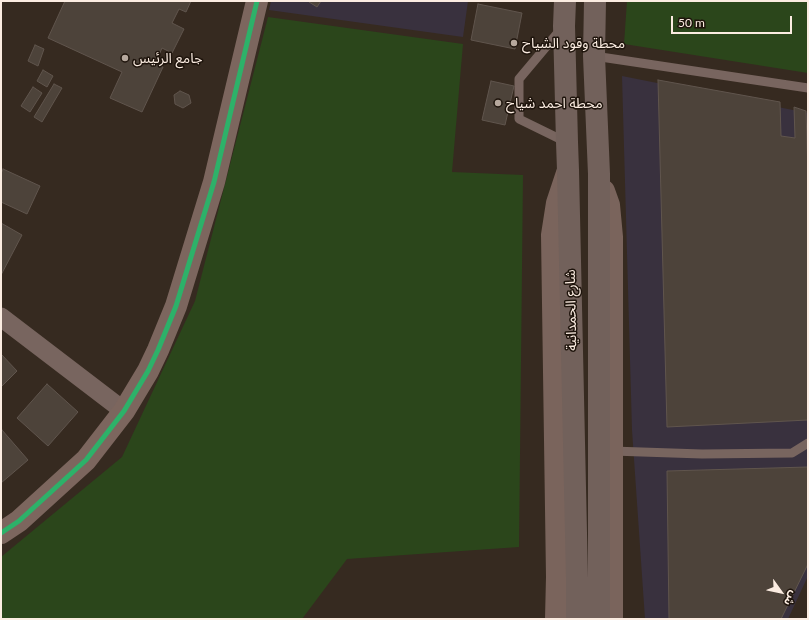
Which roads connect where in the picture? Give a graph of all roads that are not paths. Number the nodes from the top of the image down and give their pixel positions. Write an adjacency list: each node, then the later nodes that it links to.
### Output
1 (257, 1): 11 (street)
2 (565, 1): 4 (highway, شارع الحمدانية)
3 (595, 1): 5 (highway, شارع الحمدانية)
4 (564, 26): 7 (highway, شارع الحمدانية); 7 (lane)
5 (594, 56): 6 (lane); 9 (highway, شارع الحمدانية)
6 (808, 88)
7 (566, 142): 8 (highway, شارع الحمدانية)
8 (568, 170): 15 (main road); 16 (highway, شارع الحمدانية)
9 (599, 174): 13 (main road); 17 (highway, شارع الحمدانية)
10 (1, 317): 11 (street)
11 (124, 411): 14 (street)
12 (808, 443): 13 (lane)
13 (612, 451): 18 (main road)
14 (1, 533)
15 (556, 619)
16 (577, 619)
17 (599, 619)
18 (612, 619)

